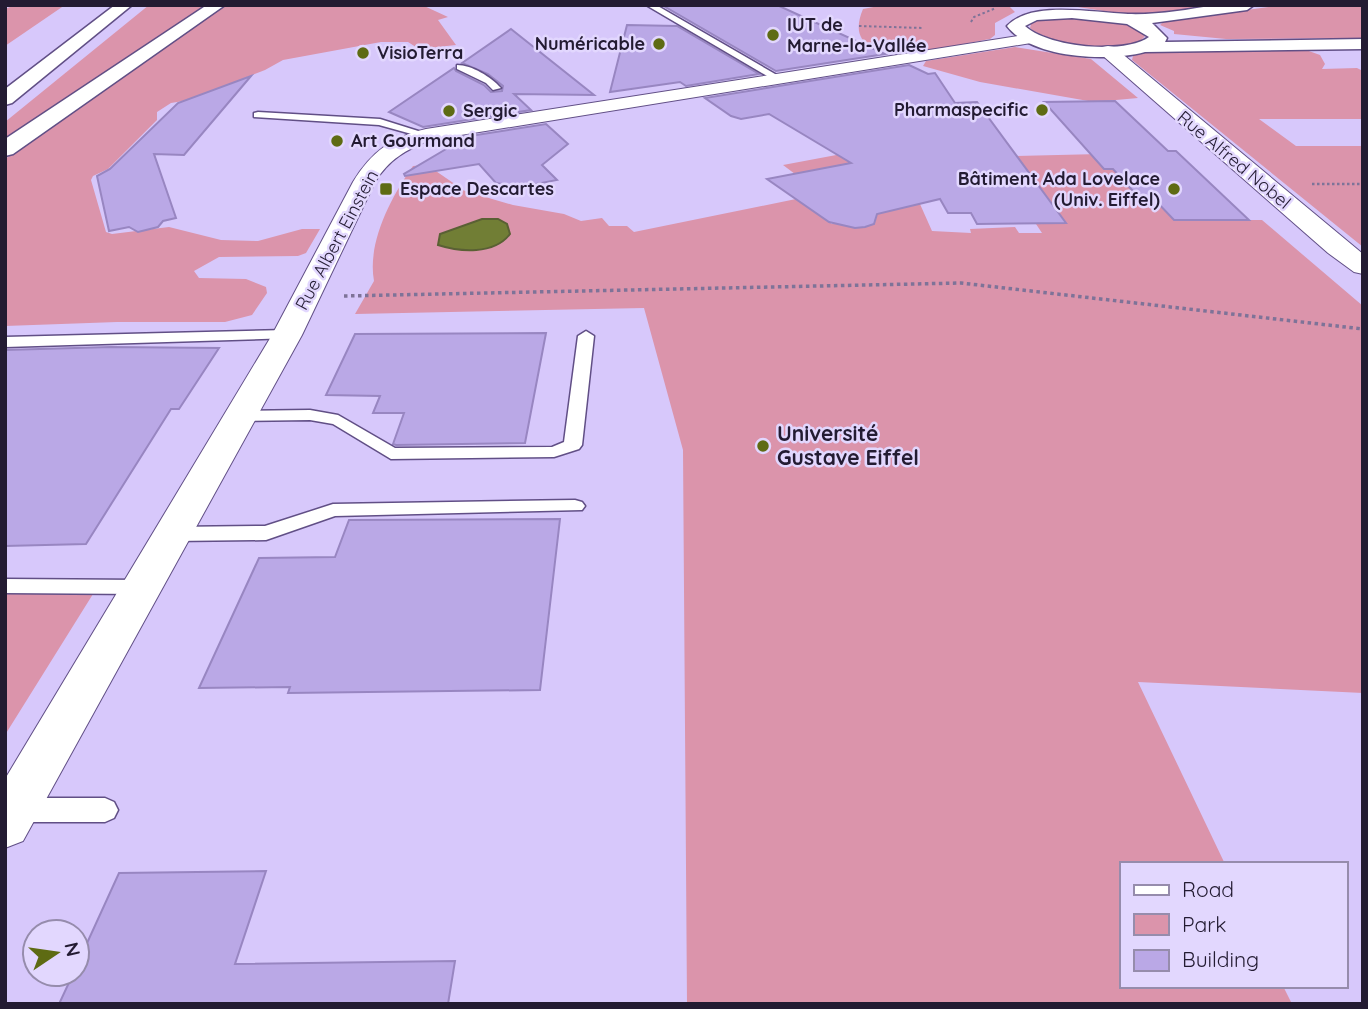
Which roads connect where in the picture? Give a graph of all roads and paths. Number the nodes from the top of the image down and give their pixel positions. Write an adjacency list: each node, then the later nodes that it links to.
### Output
1 (125, 5): 17 (main road)
2 (218, 5): 20 (main road)
3 (650, 5): 15 (lane)
4 (1051, 5): 7 (main road)
5 (1247, 5): 10 (main road)
6 (1028, 10): 7 (main road); 11 (main road)
7 (1072, 13): 10 (main road)
8 (859, 26): 9 (path)
9 (922, 28)
10 (1153, 31): 12 (main road); 13 (main road)
11 (1031, 39): 13 (main road); 15 (street, Rue Albert Einstein)
12 (1363, 44)
13 (1108, 51): 21 (street, Rue Alfred Nobel)
14 (460, 67): 16 (lane)
15 (777, 78): 19 (street, Rue Albert Einstein)
16 (496, 88)
17 (5, 99)
18 (258, 116): 19 (lane)
19 (426, 135): 22 (street, Rue Albert Einstein)
20 (5, 149)
21 (1363, 266)
22 (308, 296): 23 (path); 24 (street, Rue Albert Einstein)
23 (1363, 329)
24 (287, 335): 26 (lane); 27 (street, Rue Albert Einstein)
25 (586, 336): 27 (lane)
26 (5, 342)
27 (240, 416): 29 (street, Rue Albert Einstein)
28 (575, 506): 29 (lane)
29 (173, 534): 31 (street, Rue Albert Einstein)
30 (5, 586): 31 (lane)
31 (142, 587): 33 (street, Rue Albert Einstein)
32 (105, 810): 33 (lane)
33 (9, 817)

